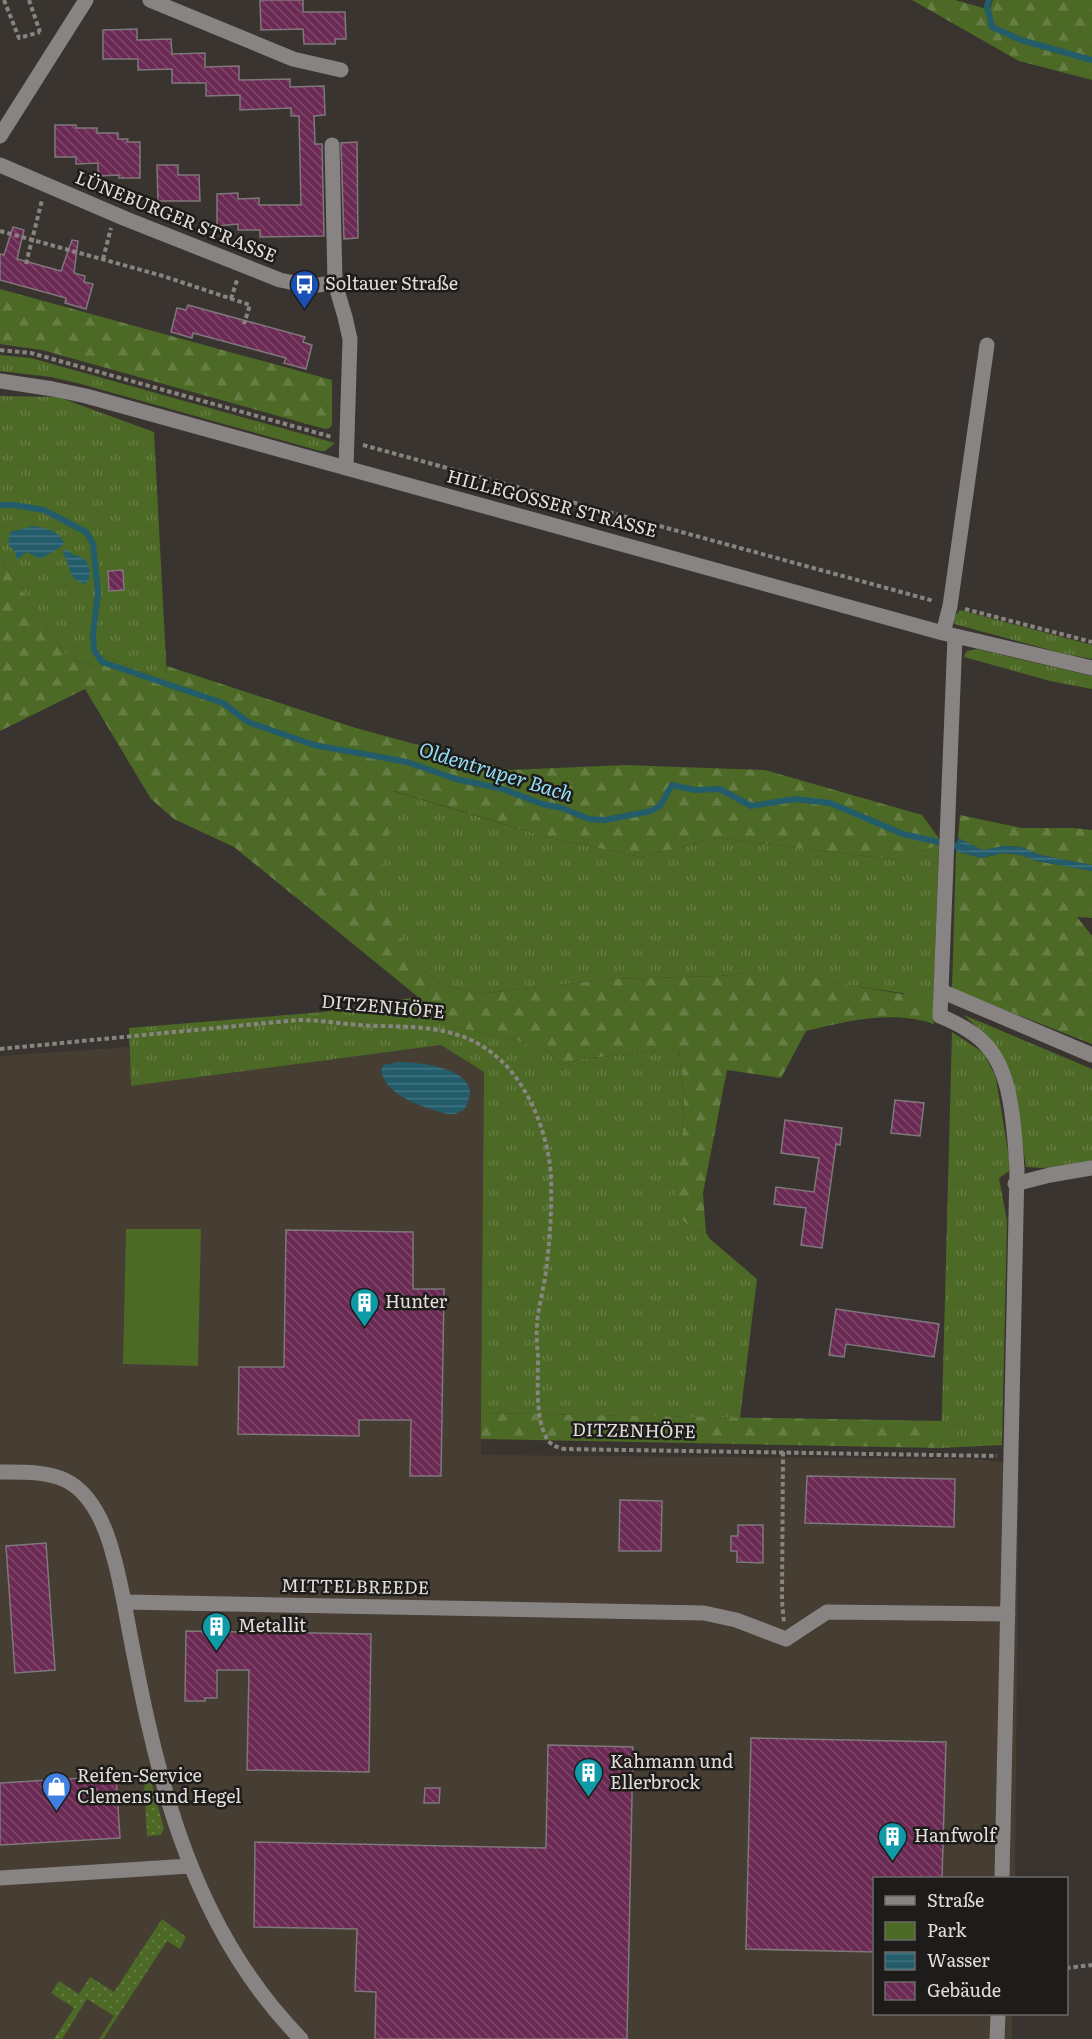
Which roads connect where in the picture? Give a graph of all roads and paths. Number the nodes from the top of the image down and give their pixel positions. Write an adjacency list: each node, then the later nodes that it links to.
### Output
1 (4, 0): 2 (path)
2 (29, 0)
3 (86, 0): 6 (street)
4 (150, 0): 5 (street)
5 (341, 70)
6 (0, 136)
7 (332, 145): 15 (street)
8 (0, 165): 9 (street, LÜNEBURGER STRASSE)
9 (48, 185): 10 (street, LÜNEBURGER STRASSE); 12 (path)
10 (116, 214): 13 (path); 15 (street, LÜNEBURGER STRASSE)
11 (0, 231): 12 (path)
12 (32, 240): 13 (path); 14 (path)
13 (103, 259): 16 (path)
14 (26, 264)
15 (335, 283): 20 (street)
16 (244, 324)
17 (987, 345): 22 (street)
18 (0, 350): 20 (path)
19 (0, 381): 21 (street, HILLEGOSSER STRASSE)
20 (348, 441): 21 (street); 22 (path)
21 (346, 468): 23 (street, HILLEGOSSER STRASSE)
22 (950, 606): 23 (street); 24 (path)
23 (949, 634): 25 (street, HILLEGOSSER STRASSE); 26 (street)
24 (1092, 642)
25 (1092, 668)
26 (941, 991): 28 (street); 30 (street)
27 (0, 1049): 31 (path, DITZENHÖFE)
28 (1092, 1055)
29 (1092, 1168): 30 (street)
30 (1015, 1184): 32 (street)
31 (783, 1452): 32 (path, DITZENHÖFE); 34 (path)
32 (1012, 1456): 36 (street)
33 (0, 1473): 35 (street)
34 (782, 1601)
35 (124, 1602): 36 (street, MITTELBREEDE); 37 (street)
36 (1008, 1614): 38 (street)
37 (190, 1866): 39 (street); 43 (street)
38 (1002, 1877)
39 (0, 1878)
40 (1092, 1965): 41 (path)
41 (1068, 1968)
42 (998, 2015): 44 (street)
43 (301, 2039)
44 (997, 2039)

